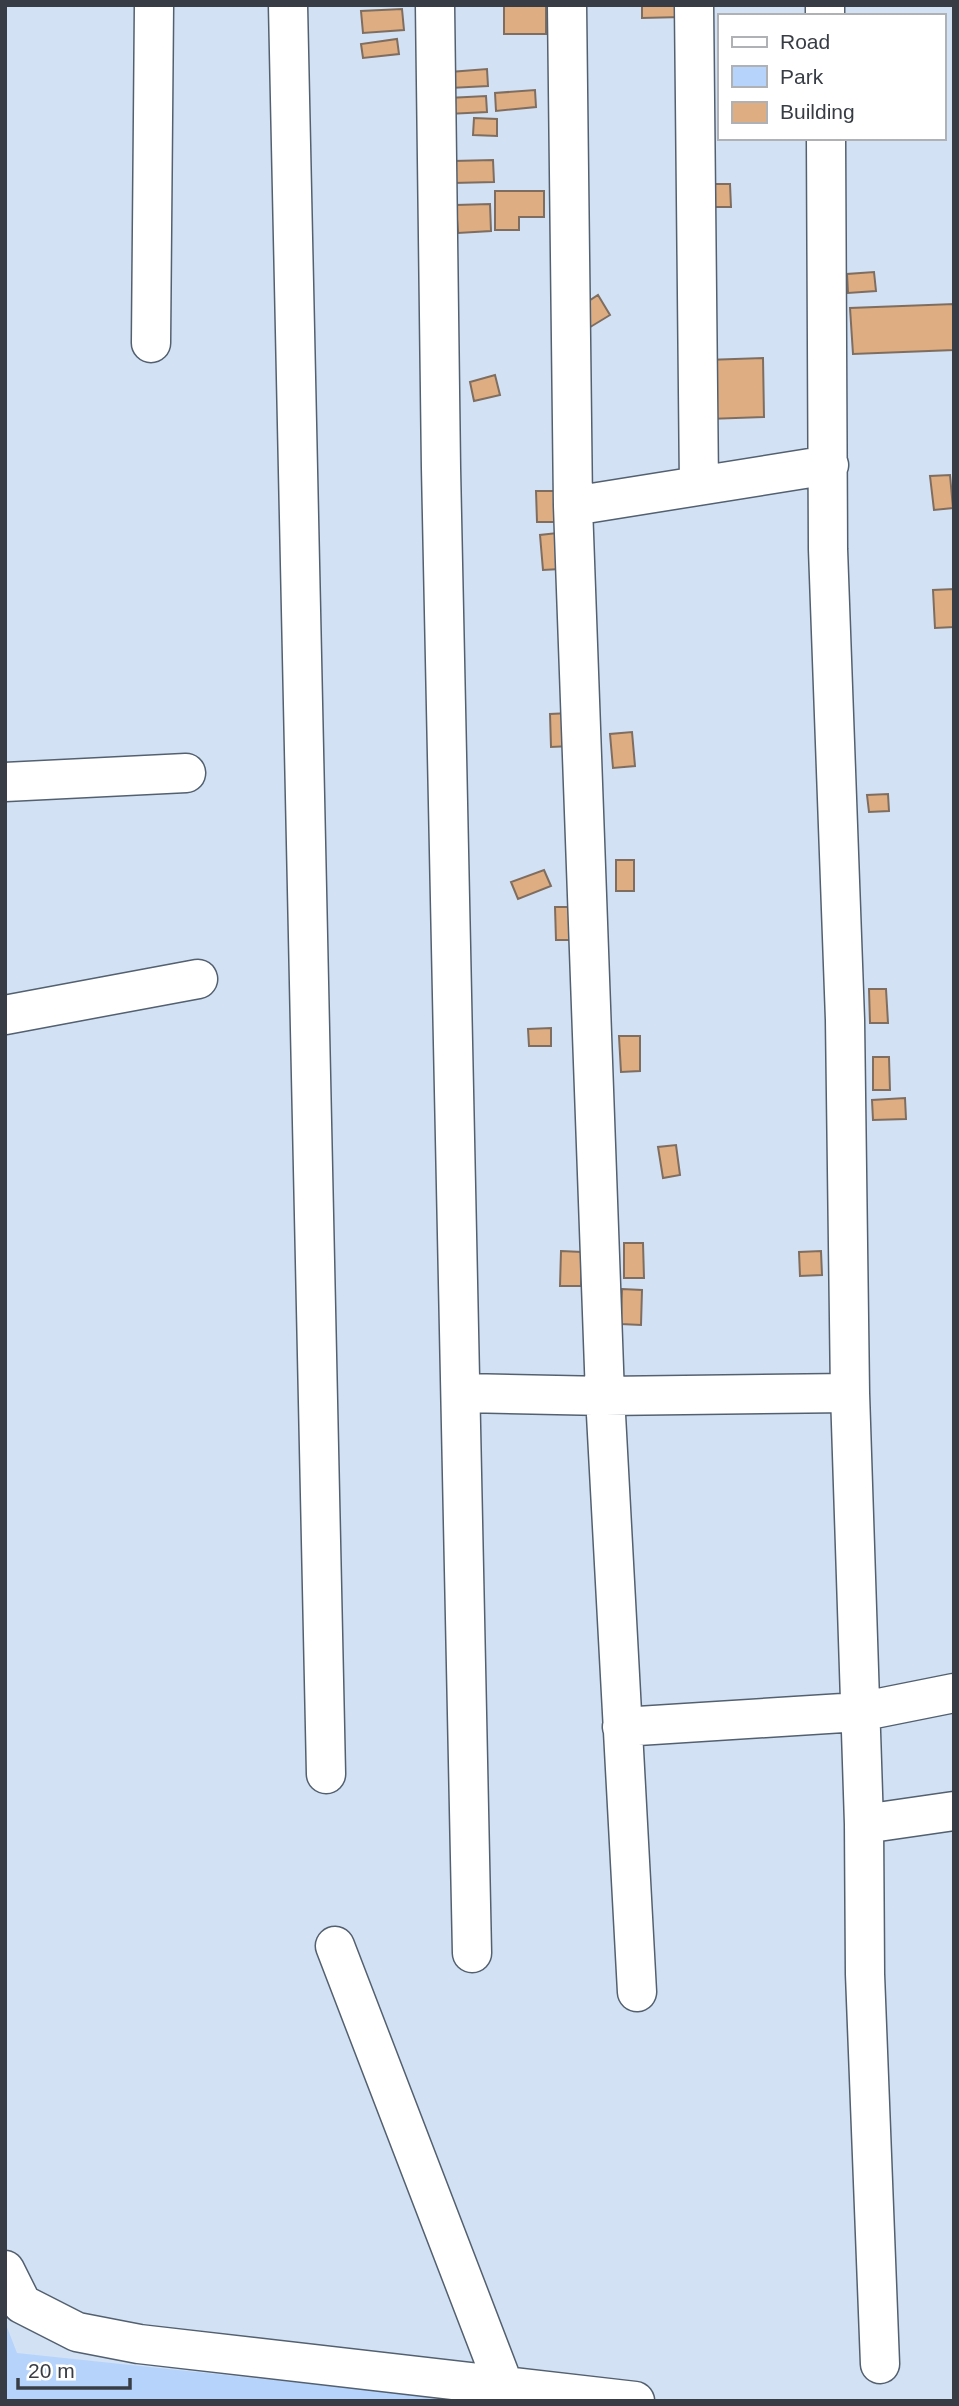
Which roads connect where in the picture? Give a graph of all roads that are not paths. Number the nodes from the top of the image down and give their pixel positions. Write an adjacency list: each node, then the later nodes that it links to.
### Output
1 (154, 5): 7 (street)
2 (288, 5): 21 (street)
3 (435, 5): 15 (street)
4 (566, 5): 10 (street)
5 (694, 5): 9 (street)
6 (826, 140): 8 (street)
7 (151, 343)
8 (829, 465): 9 (street); 16 (street)
9 (699, 486): 10 (street)
10 (573, 506): 17 (street)
11 (186, 774): 12 (street)
12 (5, 782)
13 (198, 979): 14 (street)
14 (5, 1014)
15 (463, 1393): 17 (street); 25 (street)
16 (850, 1393): 17 (street); 19 (street)
17 (605, 1396): 20 (street)
18 (954, 1693): 19 (street)
19 (859, 1712): 20 (street); 23 (street)
20 (622, 1727): 26 (street)
21 (326, 1774)
22 (954, 1811): 23 (street)
23 (864, 1824): 28 (street)
24 (335, 1946): 29 (street)
25 (472, 1953)
26 (637, 1992)
27 (5, 2270): 29 (street)
28 (880, 2364)
29 (504, 2386): 30 (street)
30 (635, 2401)

